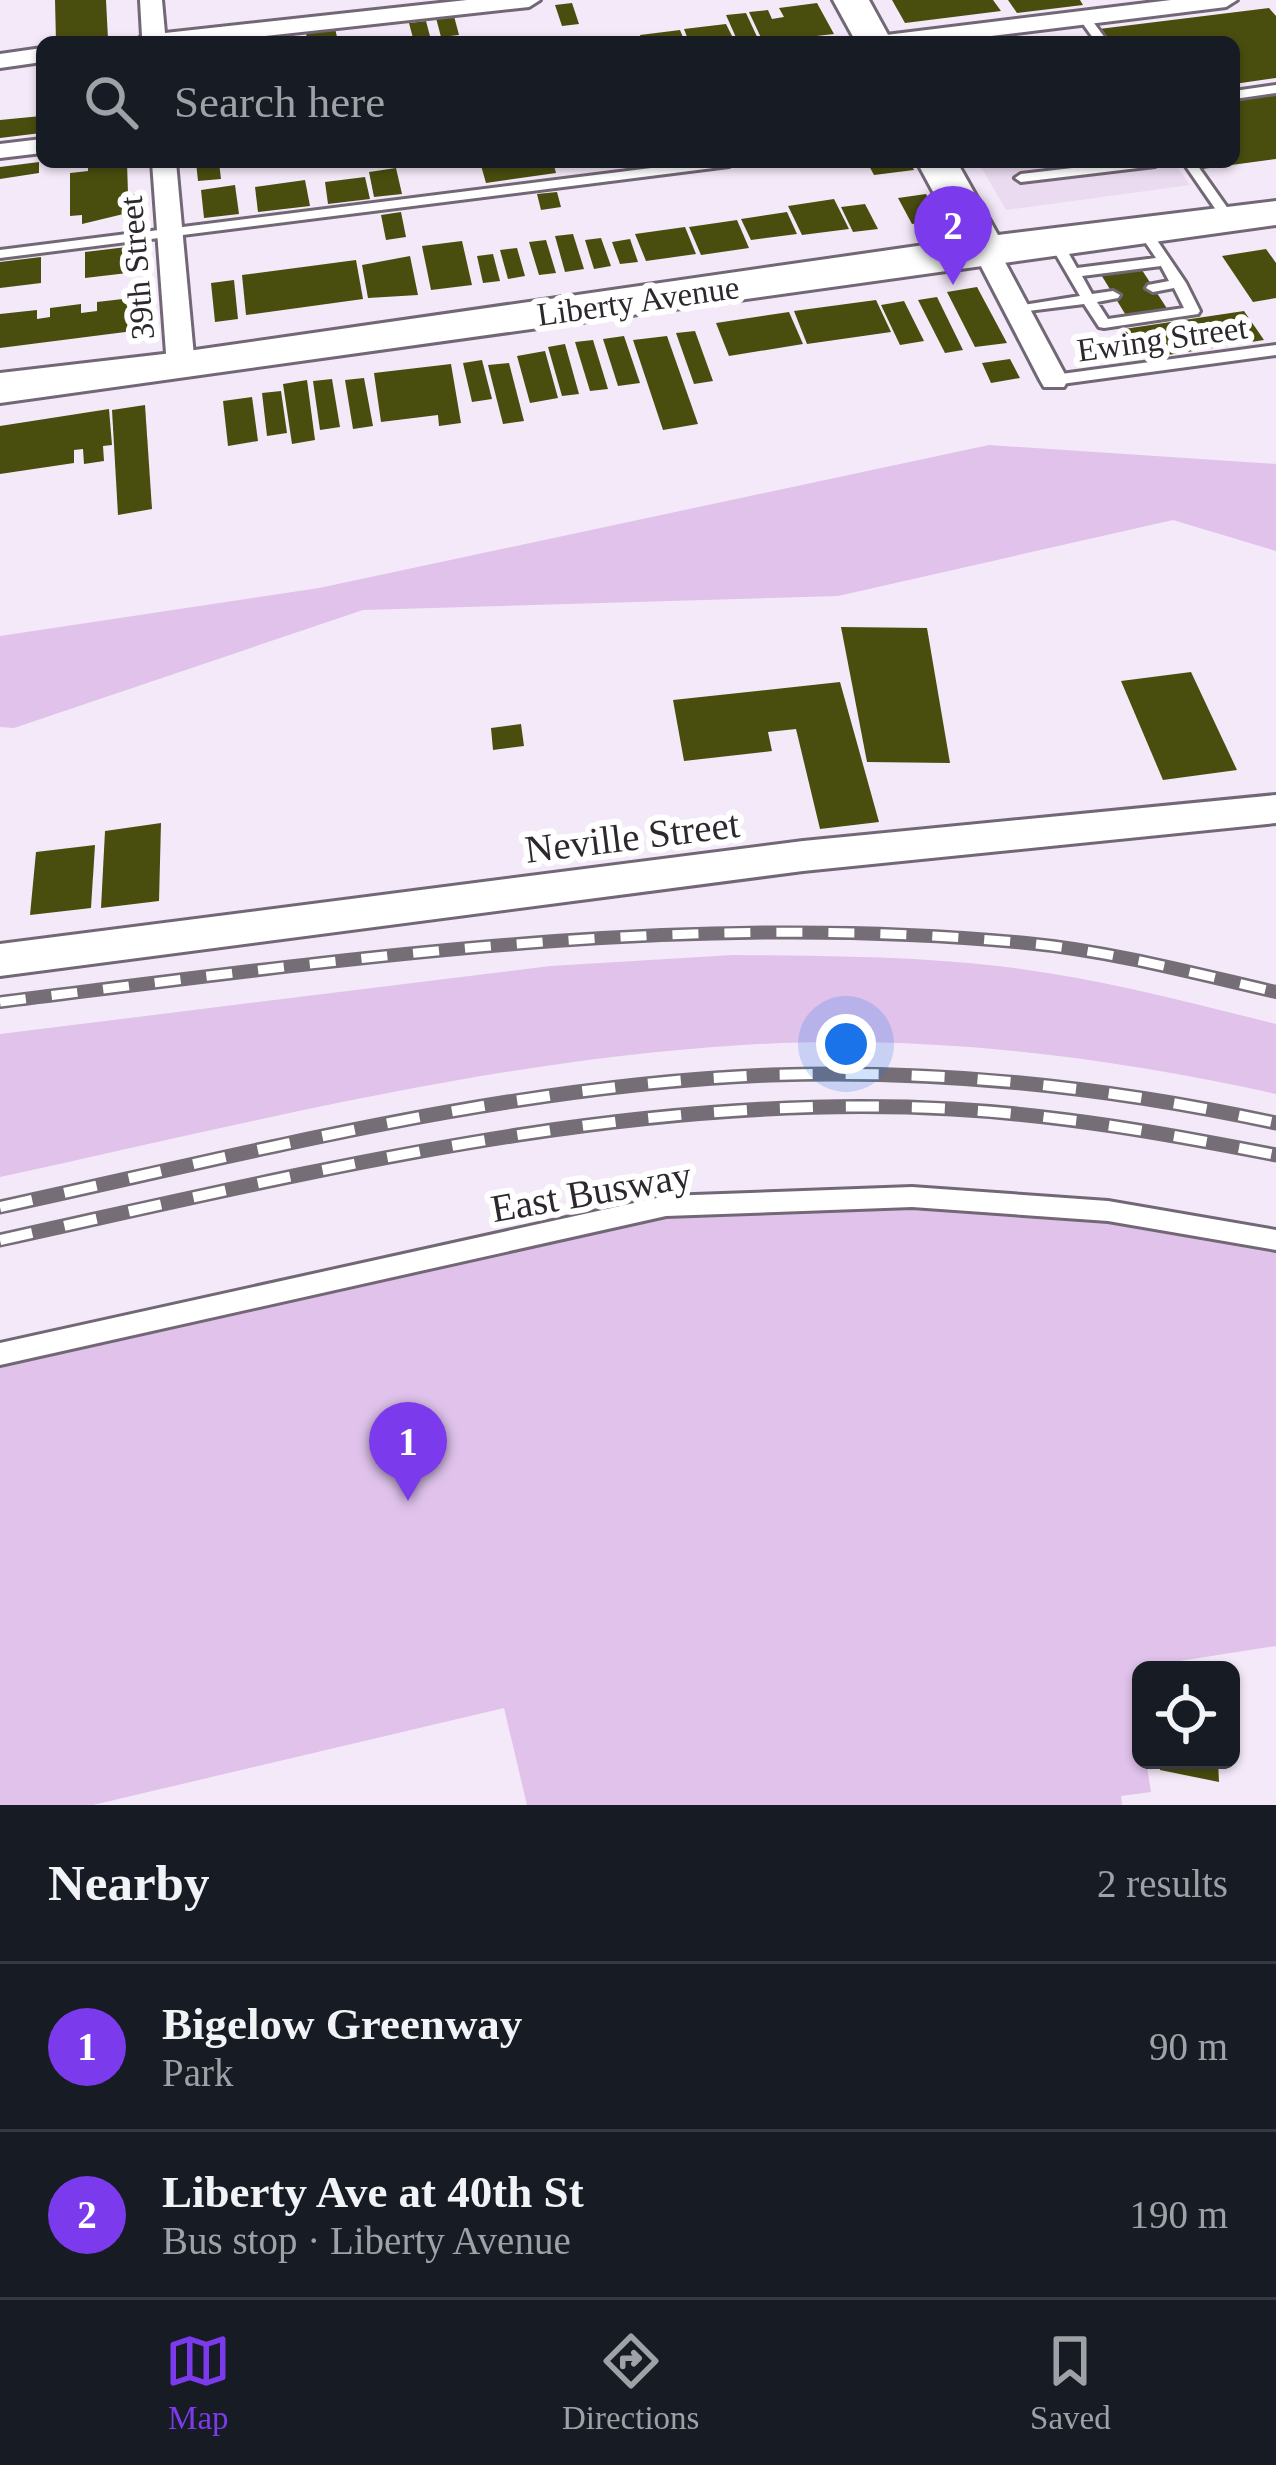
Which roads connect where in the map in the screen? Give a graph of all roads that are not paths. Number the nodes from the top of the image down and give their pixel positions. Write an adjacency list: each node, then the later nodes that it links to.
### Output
1 (151, 0): 6 (street)
2 (529, 0): 7 (street)
3 (851, 0): 8 (main road)
4 (1226, 0): 5 (street)
5 (1084, 17): 9 (street); 10 (lane)
6 (151, 36)
7 (205, 36)
8 (871, 36)
9 (934, 36)
10 (1098, 36)
11 (36, 56): 12 (street)
12 (0, 61)
13 (1276, 89): 14 (lane)
14 (1240, 93)
15 (36, 147): 16 (street)
16 (0, 152)
17 (165, 168): 25 (street, 39th Street)
18 (681, 168): 25 (lane)
19 (940, 168): 27 (main road)
20 (1105, 168): 22 (lane)
21 (1193, 168): 24 (lane)
22 (1021, 178)
23 (1276, 213): 24 (main road, Liberty Avenue)
24 (1230, 220): 26 (main road, Liberty Avenue)
25 (170, 232): 28 (lane); 36 (street, 39th Street)
26 (1154, 246): 29 (main road, Liberty Avenue); 30 (lane)
27 (985, 249): 29 (main road, Liberty Avenue); 34 (street); 36 (main road, Liberty Avenue)
28 (0, 254)
29 (1064, 257): 33 (lane)
30 (1179, 283): 31 (lane); 33 (lane)
31 (1154, 288)
32 (1113, 295): 33 (lane)
33 (1088, 299): 34 (lane)
34 (1017, 310): 37 (street)
35 (1276, 350): 37 (lane, Ewing Street)
36 (181, 367): 38 (main road, Liberty Avenue)
37 (1054, 380)
38 (0, 388)
39 (1276, 808): 40 (street, Neville Street)
40 (0, 960)
41 (1276, 1240): 42 (lane, East Busway)
42 (0, 1354)

